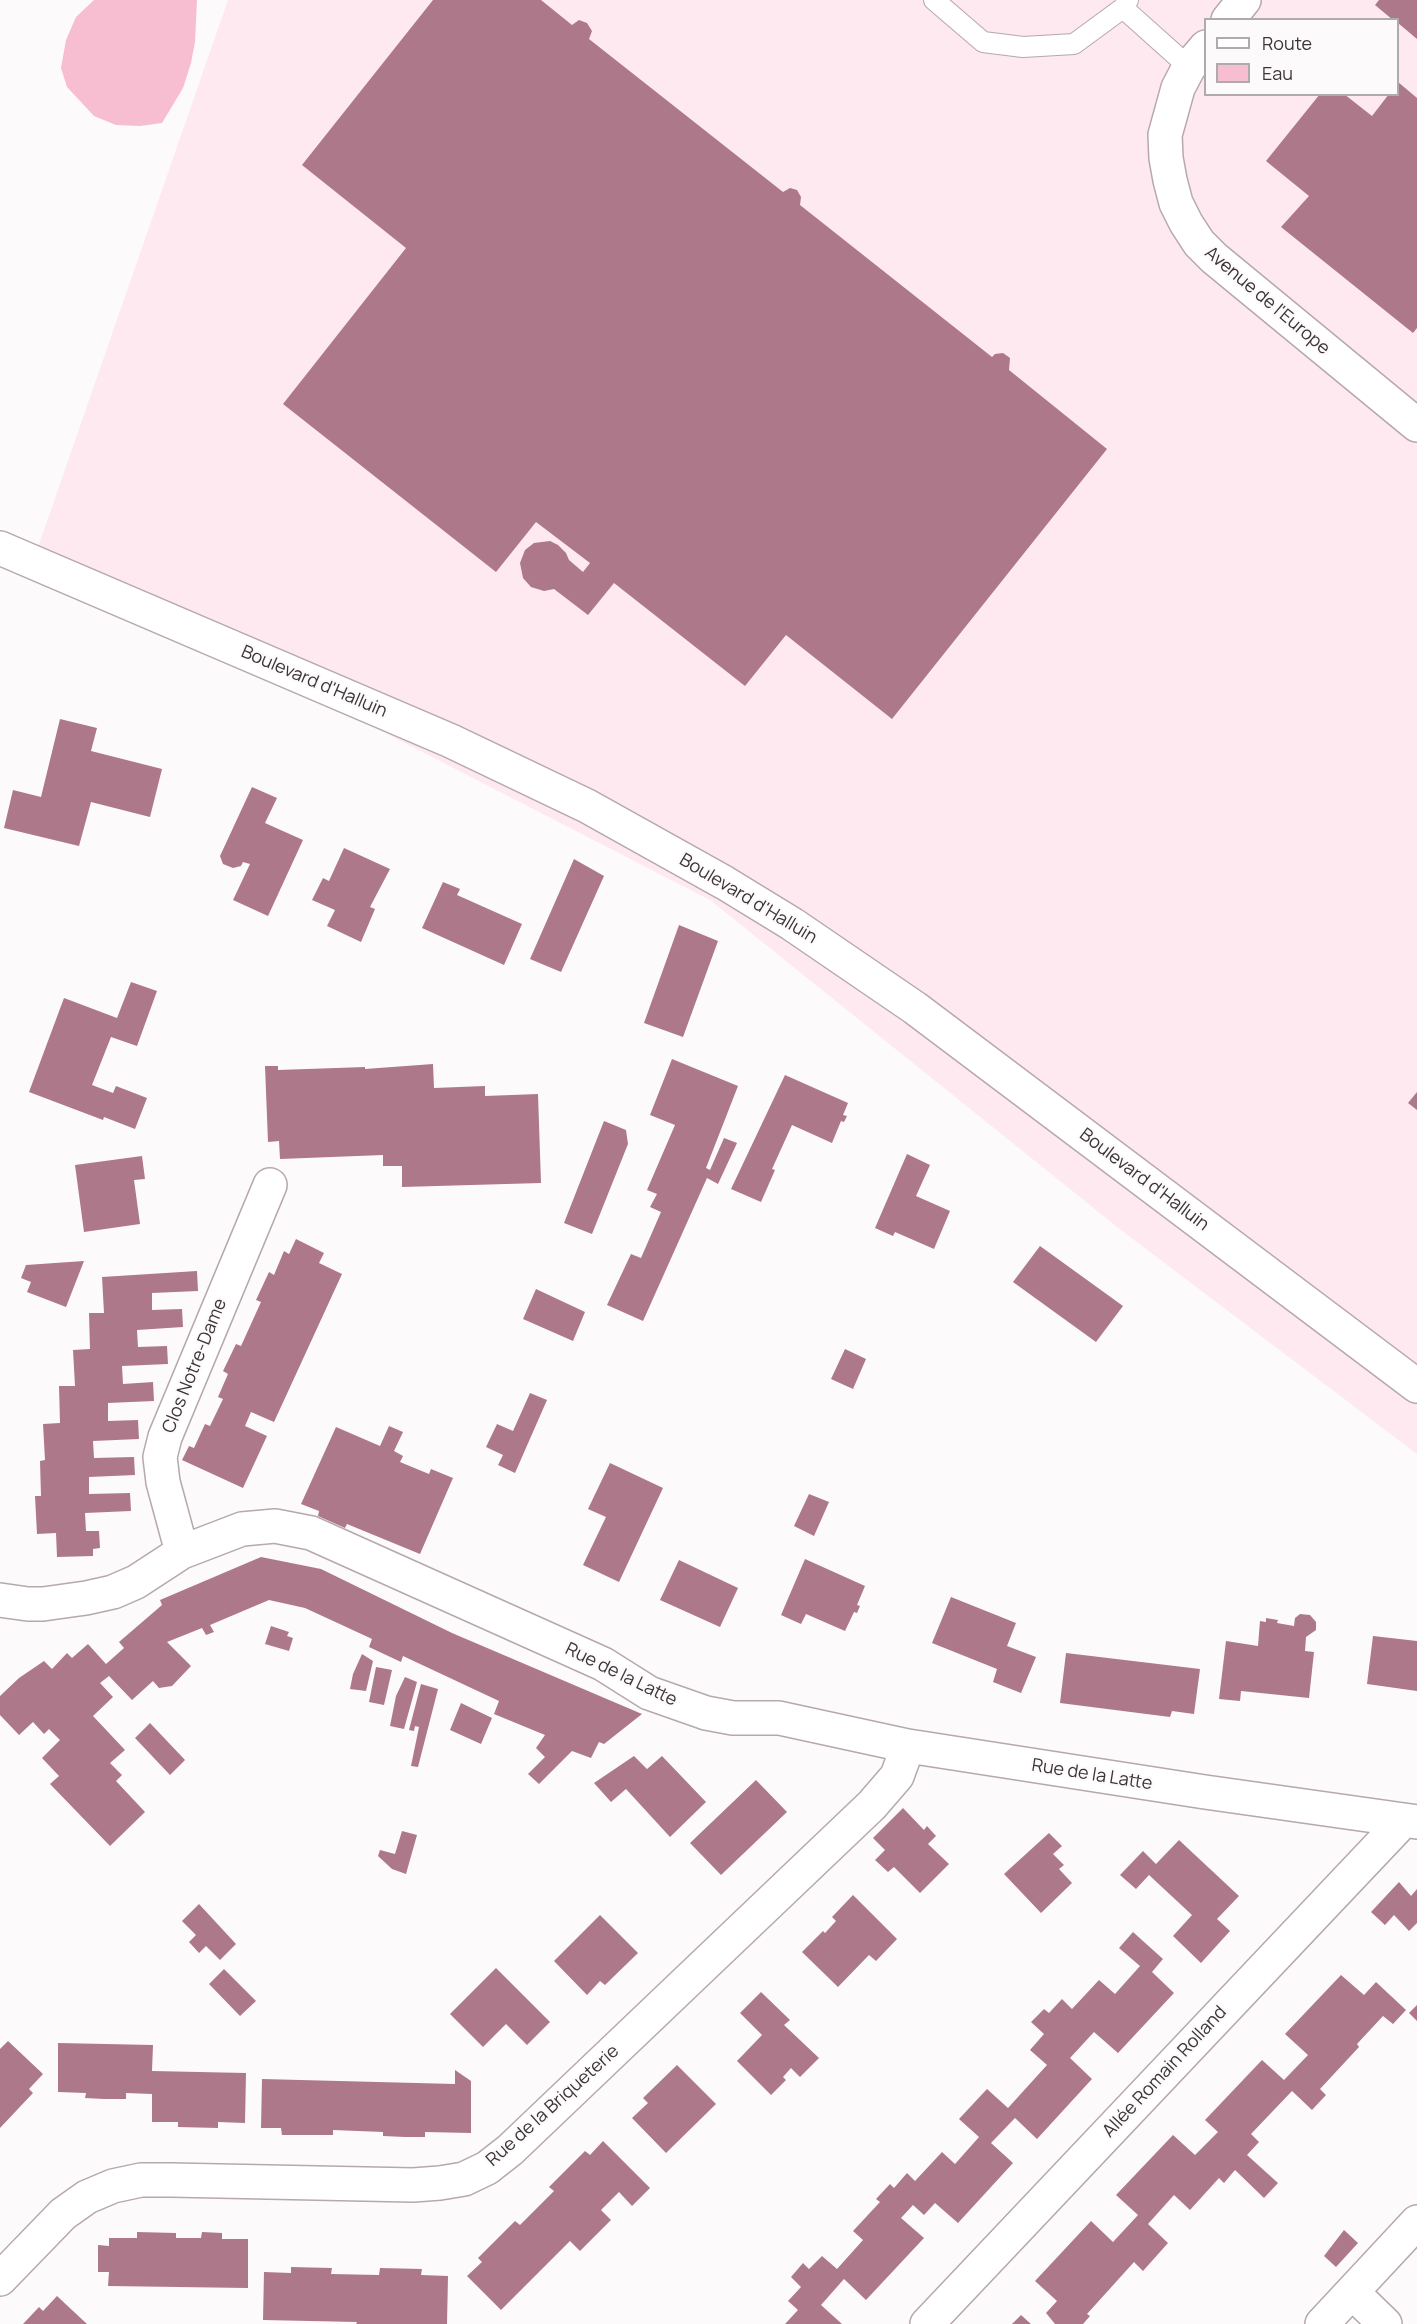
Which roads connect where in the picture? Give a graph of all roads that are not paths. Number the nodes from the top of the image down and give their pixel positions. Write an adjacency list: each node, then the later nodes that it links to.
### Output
1 (934, 0): 3 (lane)
2 (1244, 0): 4 (street)
3 (1125, 4): 5 (lane)
4 (1230, 18)
5 (1197, 57): 6 (street, Avenue de l'Europe)
6 (1417, 425)
7 (0, 548): 9 (street, Boulevard d'Halluin)
8 (270, 1185): 10 (street, Clos Notre-Dame)
9 (1417, 1386)
10 (182, 1552): 11 (street, Rue de la Latte); 12 (street, Rue de la Latte)
11 (0, 1600)
12 (908, 1746): 13 (street, Rue de la Latte); 15 (street, Rue de la Briqueterie)
13 (1410, 1821): 17 (street, Allée Romain Rolland)
14 (1417, 2222): 16 (street)
15 (0, 2279)
16 (1352, 2292): 18 (street); 19 (street)
17 (927, 2324)
18 (1322, 2324)
19 (1385, 2324)

